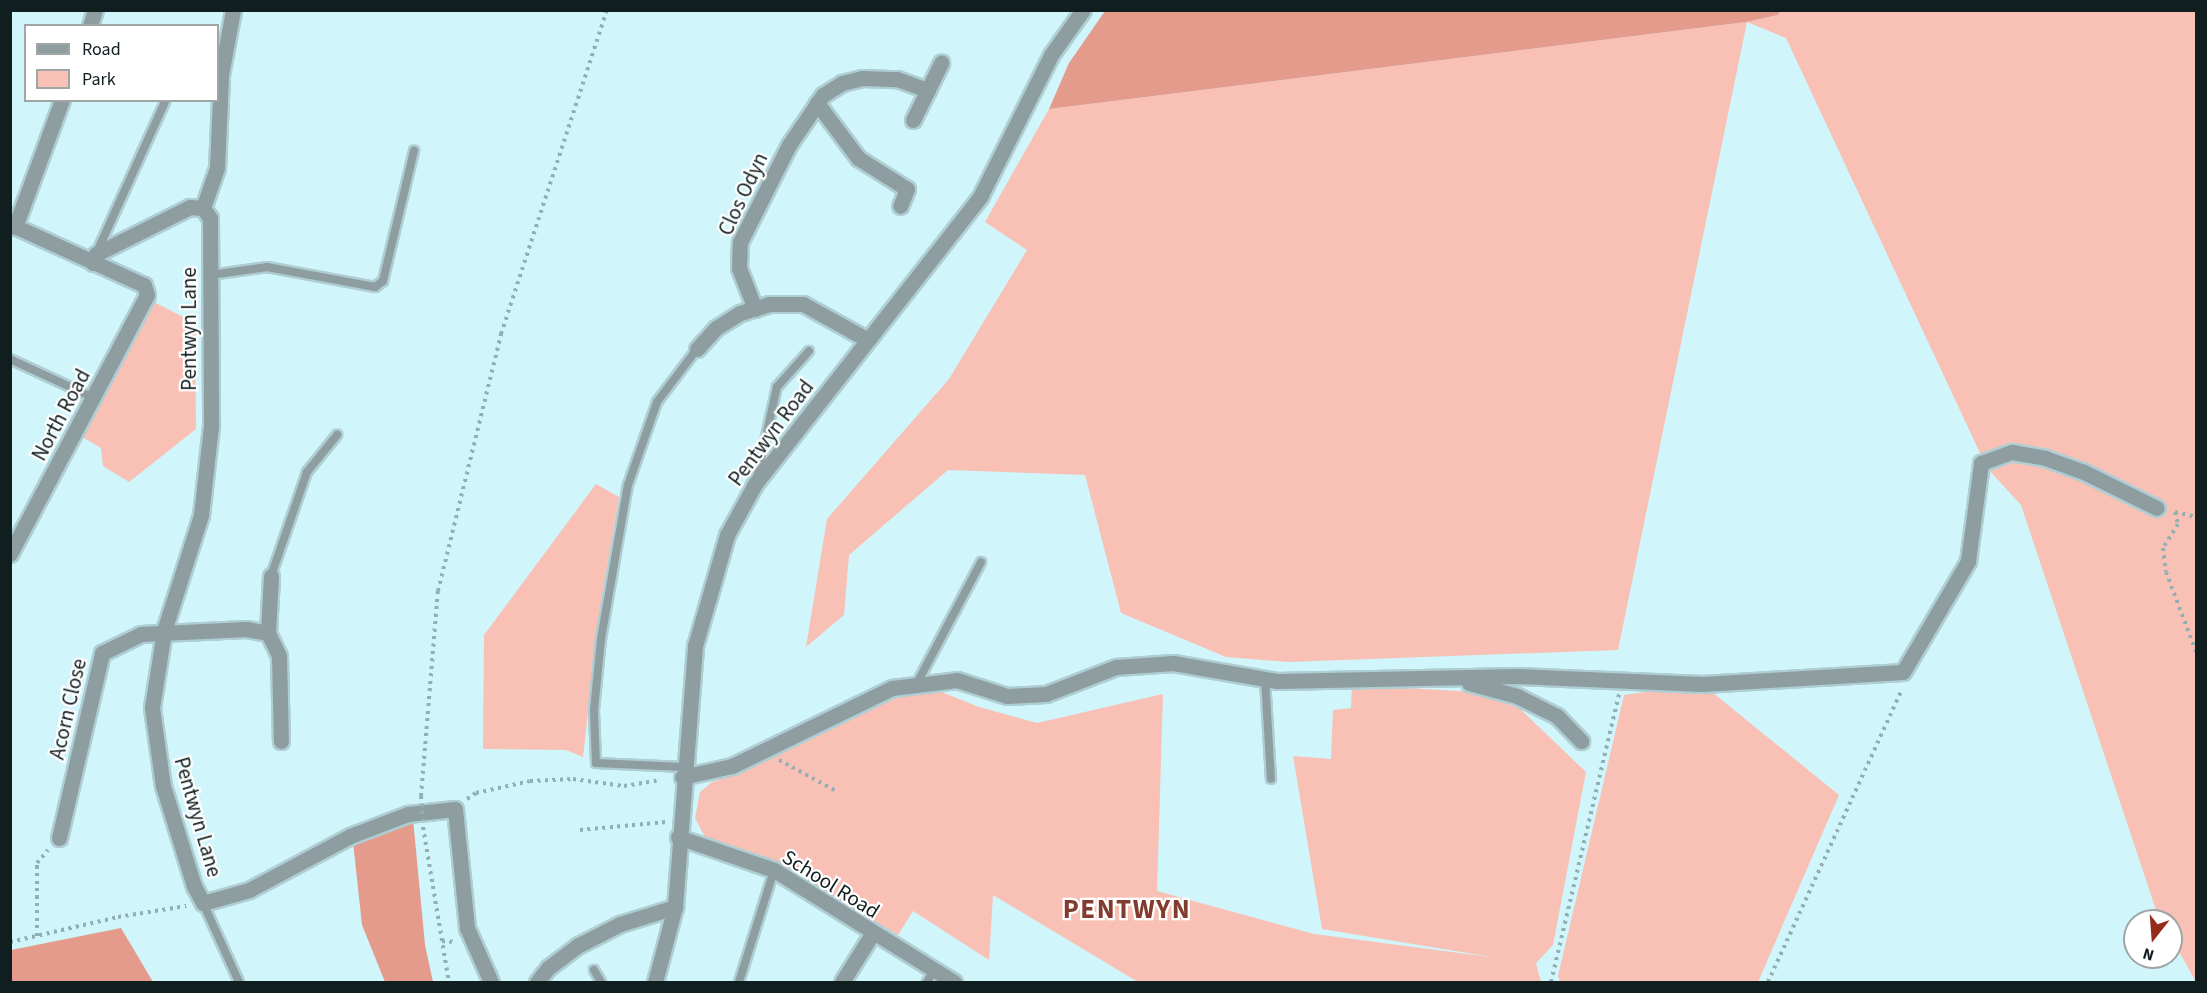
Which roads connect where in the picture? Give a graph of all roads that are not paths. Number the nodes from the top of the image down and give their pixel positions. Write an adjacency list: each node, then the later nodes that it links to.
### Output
1 (233, 10): 11 (street)
2 (1083, 10): 16 (street, Pentwyn Road)
3 (941, 63): 4 (street)
4 (928, 90): 7 (street, Clos Odyn); 8 (street)
5 (61, 102): 12 (street)
6 (165, 102): 13 (lane)
7 (817, 103): 10 (street); 15 (street, Clos Odyn)
8 (912, 120)
9 (414, 151): 14 (lane)
10 (900, 206)
11 (203, 208): 13 (street); 14 (street, Pentwyn Lane)
12 (13, 225): 13 (street)
13 (94, 259): 20 (street, North Road)
14 (210, 275): 27 (street, Pentwyn Lane)
15 (755, 309): 16 (street); 17 (street)
16 (868, 340): 22 (street, Pentwyn Road)
17 (697, 349): 34 (lane)
18 (809, 351): 22 (lane)
19 (10, 359): 20 (lane)
20 (94, 398): 24 (street, North Road)
21 (337, 435): 26 (lane)
22 (755, 484): 34 (street, Pentwyn Road)
23 (2157, 508): 29 (street)
24 (10, 554)
25 (981, 562): 31 (lane)
26 (271, 576): 28 (street)
27 (164, 632): 28 (street); 37 (street, Acorn Close); 39 (street, Pentwyn Lane)
28 (268, 633): 32 (street)
29 (1372, 678): 30 (street); 33 (street)
30 (1265, 679): 31 (street); 35 (lane)
31 (916, 685): 34 (street)
32 (281, 741)
33 (1581, 741)
34 (682, 772): 36 (street, Pentwyn Road)
35 (1270, 779)
36 (678, 829): 38 (street, School Road); 40 (street, Pentwyn Road)
37 (59, 838)
38 (774, 870): 41 (street, School Road); 49 (lane)
39 (202, 903): 44 (lane); 45 (street, Pentwyn Lane)
40 (675, 907): 46 (street); 48 (street, Pentwyn Road)
41 (872, 934): 43 (street, School Road); 50 (street)
42 (594, 970): 47 (lane)
43 (930, 976): 51 (street, School Road)
44 (239, 982)
45 (491, 982)
46 (537, 982)
47 (602, 982)
48 (655, 982)
49 (739, 982)
50 (842, 982)
51 (954, 982)

